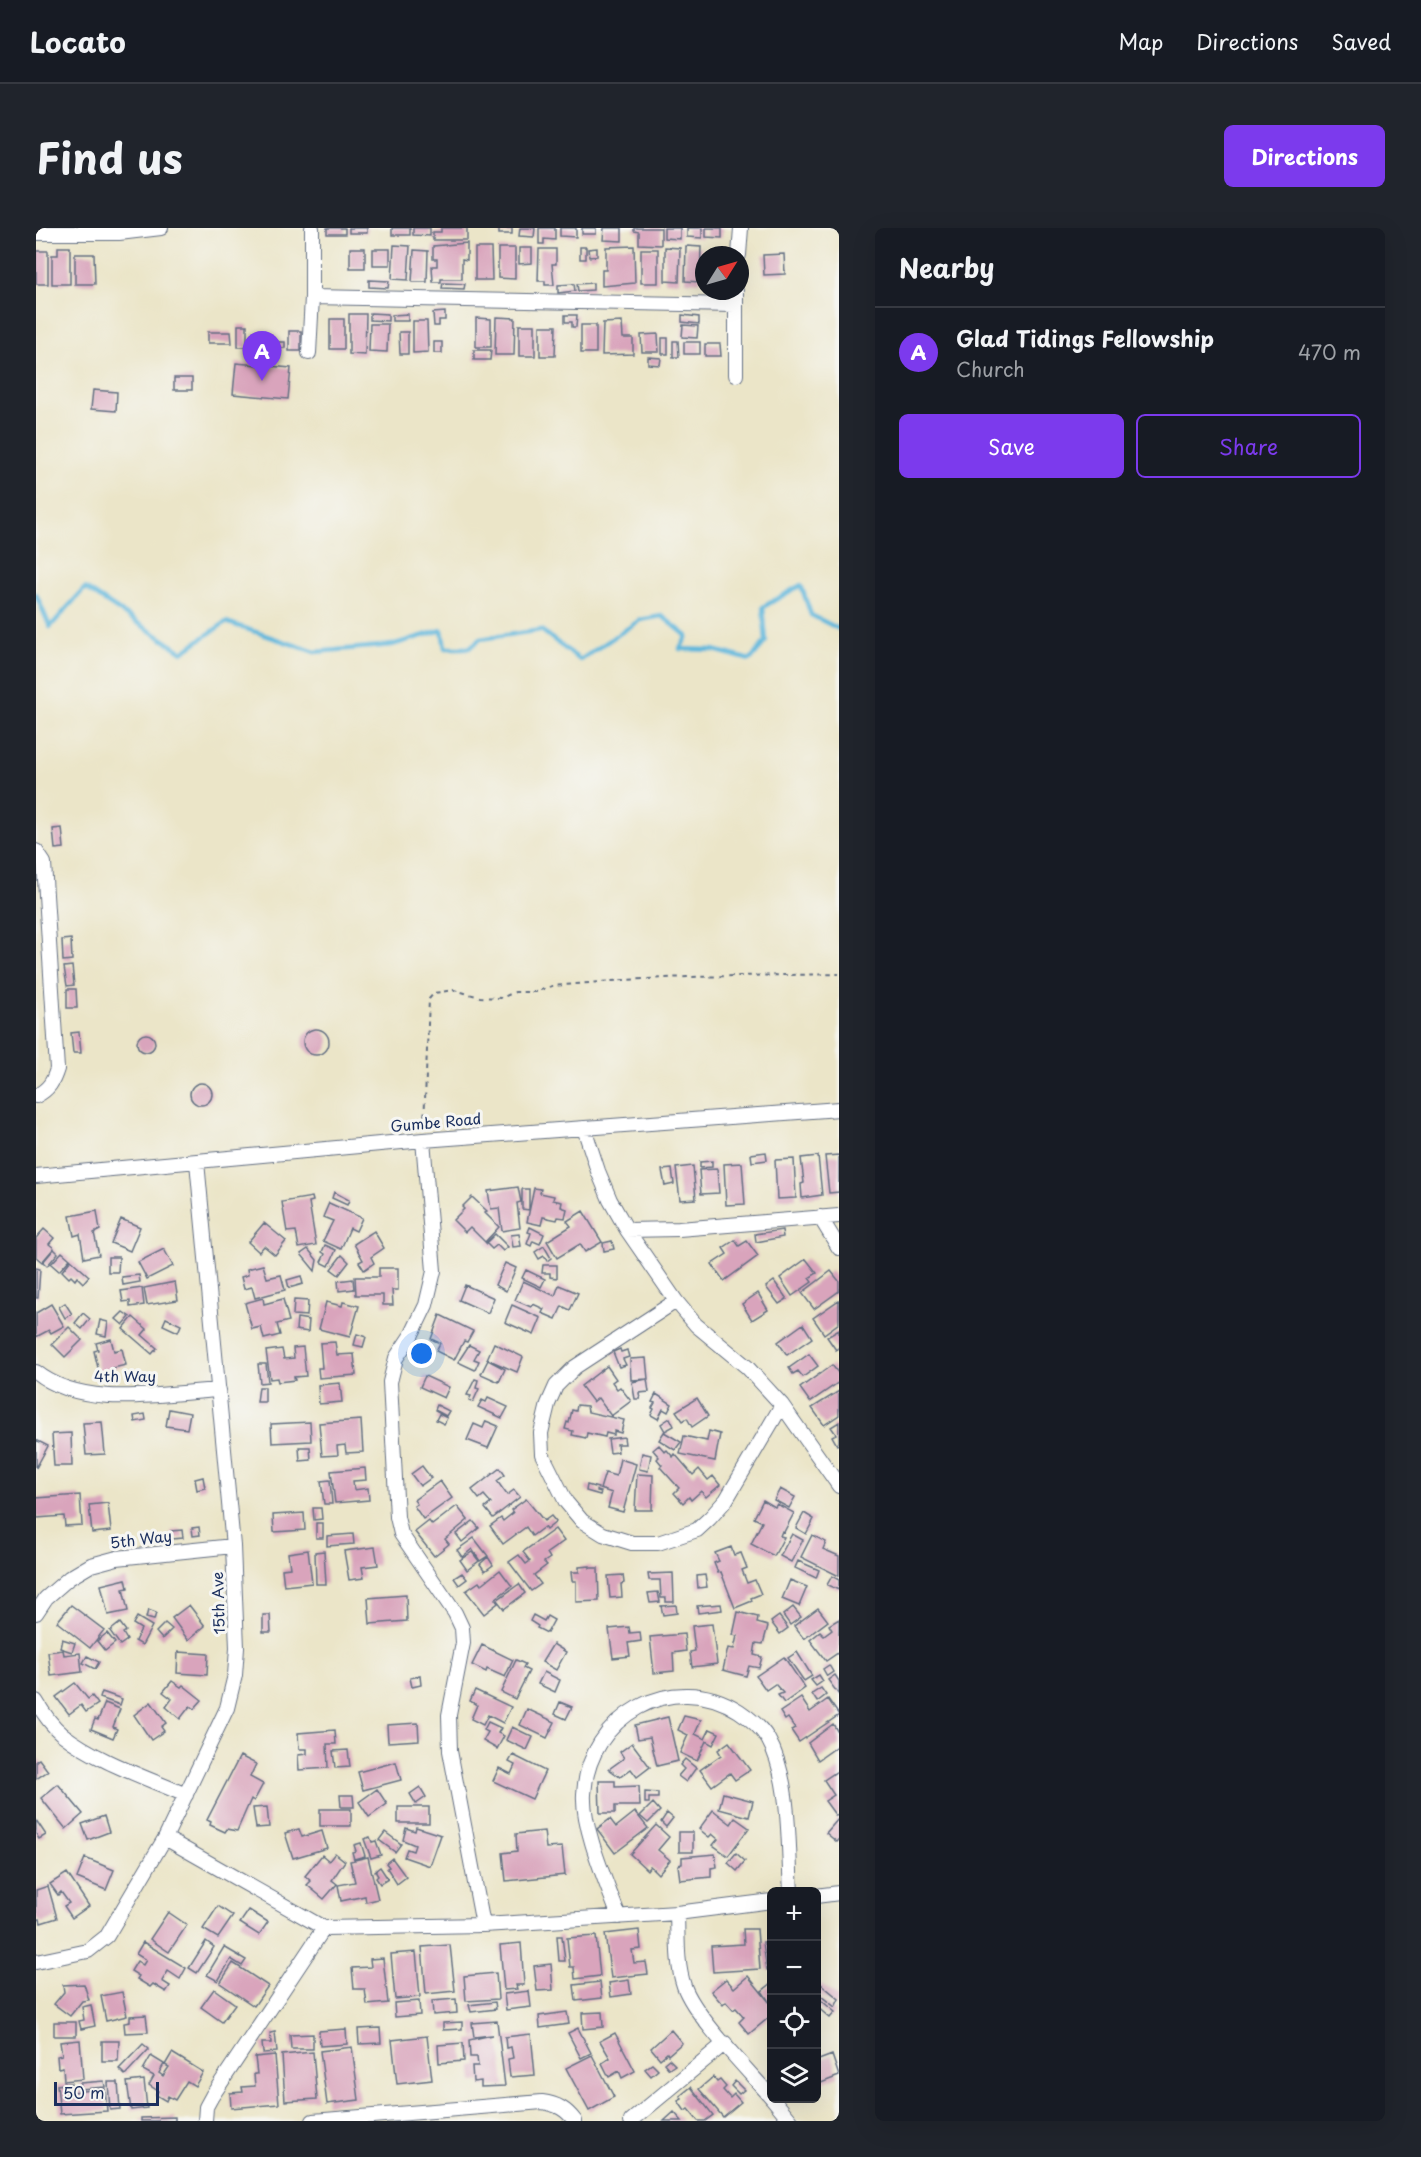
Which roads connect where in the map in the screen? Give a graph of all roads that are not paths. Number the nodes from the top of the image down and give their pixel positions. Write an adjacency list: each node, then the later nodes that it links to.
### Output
1 (161, 228): 4 (street)
2 (312, 228): 7 (street)
3 (741, 228): 6 (street)
4 (118, 231): 5 (street)
5 (36, 233)
6 (740, 246)
7 (312, 297): 8 (street); 10 (street)
8 (695, 298)
9 (736, 300): 11 (street)
10 (309, 353)
11 (736, 375)
12 (36, 850): 13 (street)
13 (43, 950): 14 (street)
14 (36, 1096)
15 (839, 1109): 16 (street, Gumbe Road)
16 (584, 1128): 17 (street, Gumbe Road); 22 (street)
17 (423, 1140): 18 (street, Gumbe Road); 40 (street)
18 (197, 1162): 19 (street, Gumbe Road); 26 (street, 15th Ave)
19 (36, 1176)
20 (839, 1216): 21 (street)
21 (820, 1217): 22 (street); 23 (street)
22 (627, 1230): 24 (street)
23 (839, 1248)
24 (676, 1301): 27 (street); 27 (street)
25 (36, 1372): 26 (street, 4th Way)
26 (219, 1390): 29 (street, 15th Ave)
27 (782, 1405): 28 (street)
28 (839, 1486)
29 (233, 1546): 30 (street, 5th Way); 32 (street, 15th Ave)
30 (36, 1613)
31 (36, 1701): 32 (street)
32 (186, 1795): 33 (street, 15th Ave)
33 (165, 1838): 41 (street); 42 (street, 15th Ave)
34 (791, 1887): 39 (street)
35 (839, 1893): 36 (street)
36 (821, 1895)
37 (767, 1901): 38 (street)
38 (676, 1912): 39 (street); 43 (street)
39 (619, 1917): 40 (street)
40 (483, 1925): 41 (street)
41 (324, 1928): 46 (street)
42 (36, 1962)
43 (725, 2043): 44 (street); 49 (street)
44 (767, 2092)
45 (776, 2103): 50 (street)
46 (205, 2121)
47 (313, 2121): 48 (street)
48 (575, 2121)
49 (631, 2121)
50 (791, 2121)

